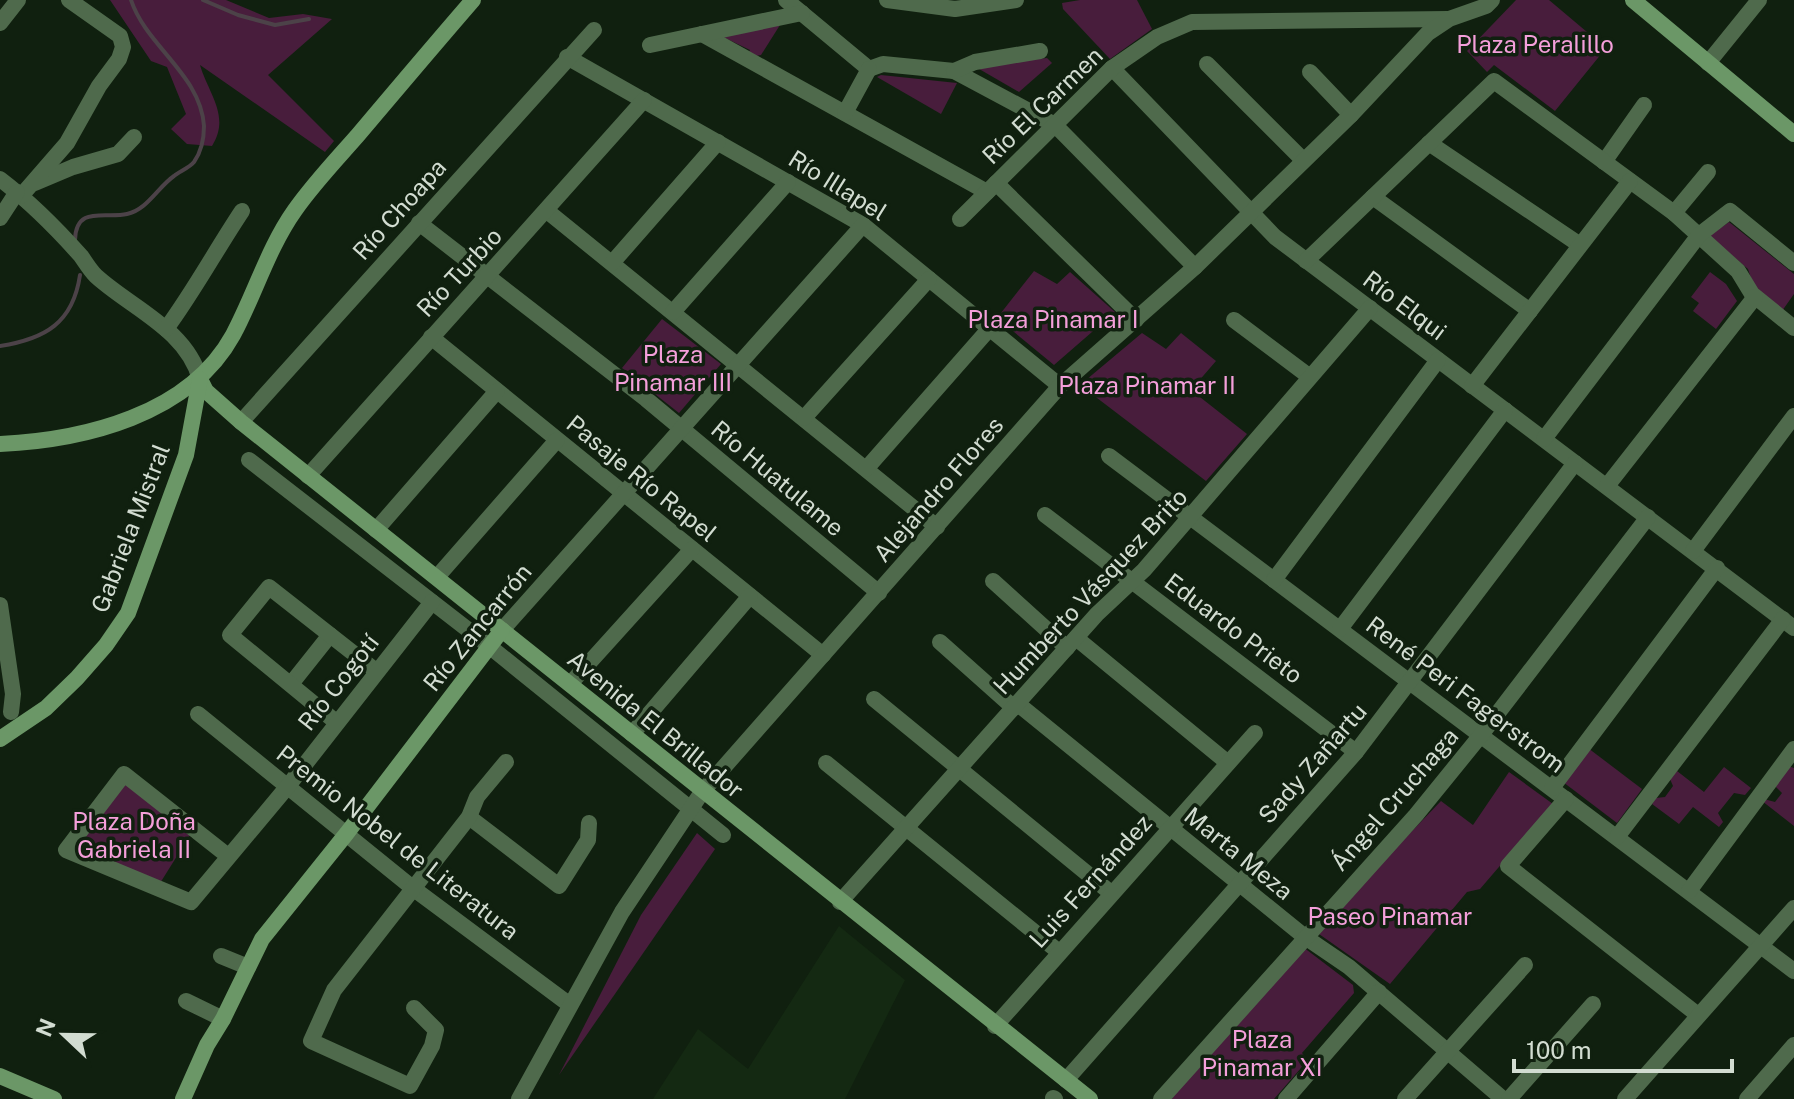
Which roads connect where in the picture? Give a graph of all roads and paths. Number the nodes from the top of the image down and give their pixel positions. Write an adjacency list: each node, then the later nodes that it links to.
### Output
1 (18, 0): 12 (street)
2 (69, 0): 40 (street)
3 (473, 0): 71 (street)
4 (786, 0): 10 (street)
5 (887, 0): 6 (street)
6 (1016, 0)
7 (1759, 0): 18 (street)
8 (1637, 1): 18 (street)
9 (1485, 2): 11 (street, Alejandro Flores)
10 (802, 13): 14 (street); 21 (street)
11 (1449, 19): 20 (street, Río El Carmen); 27 (street, Alejandro Flores)
12 (0, 23)
13 (594, 30): 17 (street, Río Choapa)
14 (702, 34): 15 (street); 26 (street)
15 (650, 45)
16 (1040, 51): 22 (street)
17 (567, 57): 24 (street, Río Illapel); 48 (street, Río Choapa)
18 (1708, 63): 29 (street)
19 (1207, 64): 33 (street)
20 (1112, 68): 28 (street, Río El Carmen); 44 (street, Río Elqui)
21 (869, 69): 22 (street); 26 (street)
22 (954, 71): 28 (street)
23 (1310, 72): 27 (street)
24 (644, 100): 31 (street, Río Illapel); 43 (street, Río Turbio)
25 (1644, 105): 34 (street)
26 (845, 113): 39 (street)
27 (1351, 115): 33 (street, Alejandro Flores)
28 (1055, 125): 39 (street, Río El Carmen); 55 (street)
29 (1791, 127)
30 (134, 137): 40 (street)
31 (718, 142): 38 (street, Río Illapel); 53 (street)
32 (1429, 143): 34 (street); 41 (street); 51 (street)
33 (1303, 160): 44 (street, Alejandro Flores)
34 (1604, 162): 37 (street)
35 (1708, 172): 45 (street)
36 (0, 179): 40 (street)
37 (1630, 181): 45 (street); 51 (street)
38 (788, 182): 49 (street, Río Illapel); 61 (street)
39 (992, 187): 47 (street, Río El Carmen); 63 (street)
40 (23, 191): 46 (street); 66 (street)
41 (1373, 197): 52 (street); 60 (street)
42 (242, 211): 66 (street)
43 (547, 211): 53 (street); 56 (street, Río Turbio)
44 (1250, 211): 52 (street, Río Elqui); 55 (street, Alejandro Flores)
45 (1674, 213): 50 (street)
46 (0, 218)
47 (960, 219)
48 (419, 223): 56 (street, Río Huatulame); 78 (street, Río Choapa)
49 (863, 225): 57 (street, Río Illapel); 69 (street, Río Zancarrón)
50 (1699, 235): 54 (street); 58 (street); 80 (street)
51 (1580, 245): 60 (street)
52 (1306, 261): 59 (street, Río Elqui)
53 (612, 263): 61 (street)
54 (1794, 263)
55 (1195, 267): 63 (street, Alejandro Flores)
56 (489, 275): 67 (street, Río Turbio); 79 (street, Río Huatulame)
57 (929, 279): 65 (street, Río Illapel); 77 (street)
58 (1755, 297): 62 (street); 88 (street)
59 (1370, 308): 68 (street, Río Elqui); 70 (street, Humberto Vásquez Brito)
60 (1530, 311): 73 (street)
61 (673, 312): 69 (street)
62 (1791, 319)
63 (1136, 320): 72 (street, Alejandro Flores)
64 (1234, 320): 70 (street)
65 (990, 328): 72 (street, Río Illapel); 86 (street)
66 (166, 329): 71 (street)
67 (431, 337): 74 (street, Pasaje Río Rapel); 87 (street, Río Turbio)
68 (1438, 360): 73 (street, Río Elqui); 99 (street)
69 (739, 365): 77 (street); 79 (street, Río Zancarrón)
70 (1310, 377): 91 (street, Humberto Vásquez Brito)
71 (200, 379): 78 (street, Avenida El Brillador); 82 (street); 120 (street, Gabriela Mistral)
72 (1060, 386): 93 (street, Alejandro Flores)
73 (1472, 386): 75 (street, Río Elqui)
74 (497, 391): 81 (street, Pasaje Río Rapel); 94 (street)
75 (1505, 410): 80 (street, Río Elqui); 107 (street)
76 (1794, 416): 96 (street)
77 (804, 418): 86 (street)
78 (241, 422): 87 (street, Avenida El Brillador)
79 (682, 429): 89 (street, Río Zancarrón); 102 (street, Río Huatulame)
80 (1544, 439): 85 (street, Río Elqui)
81 (557, 440): 89 (street, Pasaje Río Rapel); 98 (street)
82 (0, 444)
83 (1109, 456): 91 (street, René Peri Fagerstrom)
84 (249, 460): 104 (street, Avenida El Brillador)
85 (1575, 463): 88 (street, Río Elqui); 115 (street, Sady Zañartu)
86 (866, 469): 93 (street)
87 (308, 476): 94 (street, Avenida El Brillador)
88 (1607, 486): 92 (street, Río Elqui)
89 (624, 494): 95 (street, Pasaje Río Rapel); 108 (street, Río Zancarrón)
90 (1045, 515): 101 (street, Eduardo Prieto)
91 (1190, 517): 99 (street, René Peri Fagerstrom); 101 (street, Humberto Vásquez Brito)
92 (1648, 517): 96 (street, Río Elqui); 125 (street, Ángel Cruchaga)
93 (937, 527): 102 (street, Alejandro Flores)
94 (376, 530): 98 (street, Avenida El Brillador)
95 (692, 549): 103 (street, Pasaje Río Rapel); 117 (street)
96 (1693, 551): 97 (street, Río Elqui)
97 (1717, 568): 106 (street, Río Elqui); 134 (street)
98 (437, 577): 108 (street, Avenida El Brillador)
99 (1274, 580): 107 (street, René Peri Fagerstrom)
100 (993, 581): 111 (street)
101 (1134, 582): 111 (street, Humberto Vásquez Brito); 128 (street, Eduardo Prieto)
102 (879, 593): 113 (street, Alejandro Flores)
103 (750, 596): 113 (street, Pasaje Río Rapel); 124 (street)
104 (432, 602): 112 (street, Avenida El Brillador); 114 (street, Río Cogotí)
105 (0, 605): 120 (street)
106 (1788, 624): 144 (street)
107 (1340, 629): 115 (street, René Peri Fagerstrom)
108 (502, 630): 112 (street, Río Zancarrón); 117 (street, Avenida El Brillador)
109 (330, 635): 114 (street); 116 (street); 116 (street)
110 (940, 642): 119 (street, Marta Meza)
111 (1072, 643): 119 (street, Humberto Vásquez Brito); 131 (street)
112 (489, 646): 137 (street, Avenida El Brillador); 142 (street, Río Zancarrón)
113 (823, 655): 135 (street, Alejandro Flores)
114 (376, 671): 122 (street, Río Cogotí)
115 (1411, 683): 125 (street, René Peri Fagerstrom); 128 (street, Sady Zañartu)
116 (291, 684): 122 (street)
117 (570, 684): 124 (street, Avenida El Brillador)
118 (874, 699): 132 (street)
119 (1016, 706): 132 (street, Humberto Vásquez Brito); 141 (street, Marta Meza)
120 (10, 714): 126 (street, Gabriela Mistral)
121 (198, 714): 133 (street, Premio Nobel de Literatura)
122 (336, 722): 133 (street, Río Cogotí)
123 (1255, 733): 131 (street, Luis Fernández)
124 (632, 734): 135 (street, Avenida El Brillador)
125 (1481, 735): 134 (street, René Peri Fagerstrom); 152 (street, Ángel Cruchaga)
126 (0, 739)
127 (1794, 749): 148 (street)
128 (1356, 752): 146 (street, Sady Zañartu)
129 (506, 762): 138 (street)
130 (826, 763): 140 (street)
131 (1228, 763): 141 (street, Luis Fernández)
132 (960, 769): 140 (street, Humberto Vásquez Brito); 149 (street)
133 (288, 786): 142 (street, Premio Nobel de Literatura); 145 (street, Río Cogotí)
134 (1552, 788): 136 (street, René Peri Fagerstrom)
135 (702, 792): 137 (street, Alejandro Flores); 150 (street, Avenida El Brillador)
136 (1566, 799): 144 (street, René Peri Fagerstrom); 164 (street)
137 (692, 808): 143 (street, Avenida El Brillador); 162 (street, Alejandro Flores)
138 (469, 817): 139 (street); 147 (street)
139 (589, 823)
140 (907, 828): 150 (street, Humberto Vásquez Brito); 154 (street)
141 (1170, 828): 146 (street, Marta Meza); 149 (street, Luis Fernández)
142 (347, 833): 147 (street, Premio Nobel de Literatura); 157 (street, Río Zancarrón)
143 (723, 835)
144 (1617, 837): 148 (street, René Peri Fagerstrom)
145 (228, 856): 145 (street, Río Cogotí)
146 (1239, 884): 152 (street, Marta Meza); 170 (street, Sady Zañartu)
147 (414, 889): 162 (street, Premio Nobel de Literatura); 163 (street)
148 (1689, 891): 153 (street, René Peri Fagerstrom)
149 (1111, 893): 154 (street, Luis Fernández)
150 (840, 902): 166 (street, Avenida El Brillador)
151 (1794, 908): 153 (street)
152 (1305, 937): 159 (street, Marta Meza); 174 (street, Ángel Cruchaga)
153 (1762, 946): 158 (street, René Peri Fagerstrom); 164 (street)
154 (1059, 952): 166 (street, Luis Fernández)
155 (221, 956): 157 (street)
156 (1525, 965): 168 (street)
157 (248, 967): 165 (street, Río Zancarrón)
158 (1794, 971)
159 (1379, 992): 168 (street, Marta Meza); 175 (street)
160 (186, 1001): 165 (street)
161 (1593, 1004): 177 (street)
162 (570, 1005): 173 (street, Alejandro Flores)
163 (414, 1008)
164 (1698, 1015): 178 (street)
165 (223, 1019): 172 (street, Río Zancarrón)
166 (995, 1026): 170 (street, Avenida El Brillador)
167 (1794, 1045): 179 (street)
168 (1446, 1052): 176 (street); 177 (street, Marta Meza)
169 (0, 1076): 171 (street)
170 (1080, 1092)
171 (54, 1099)
172 (183, 1099)
173 (519, 1099)
174 (1161, 1099)
175 (1286, 1099)
176 (1405, 1099)
177 (1506, 1099)
178 (1625, 1099)
179 (1747, 1099)

